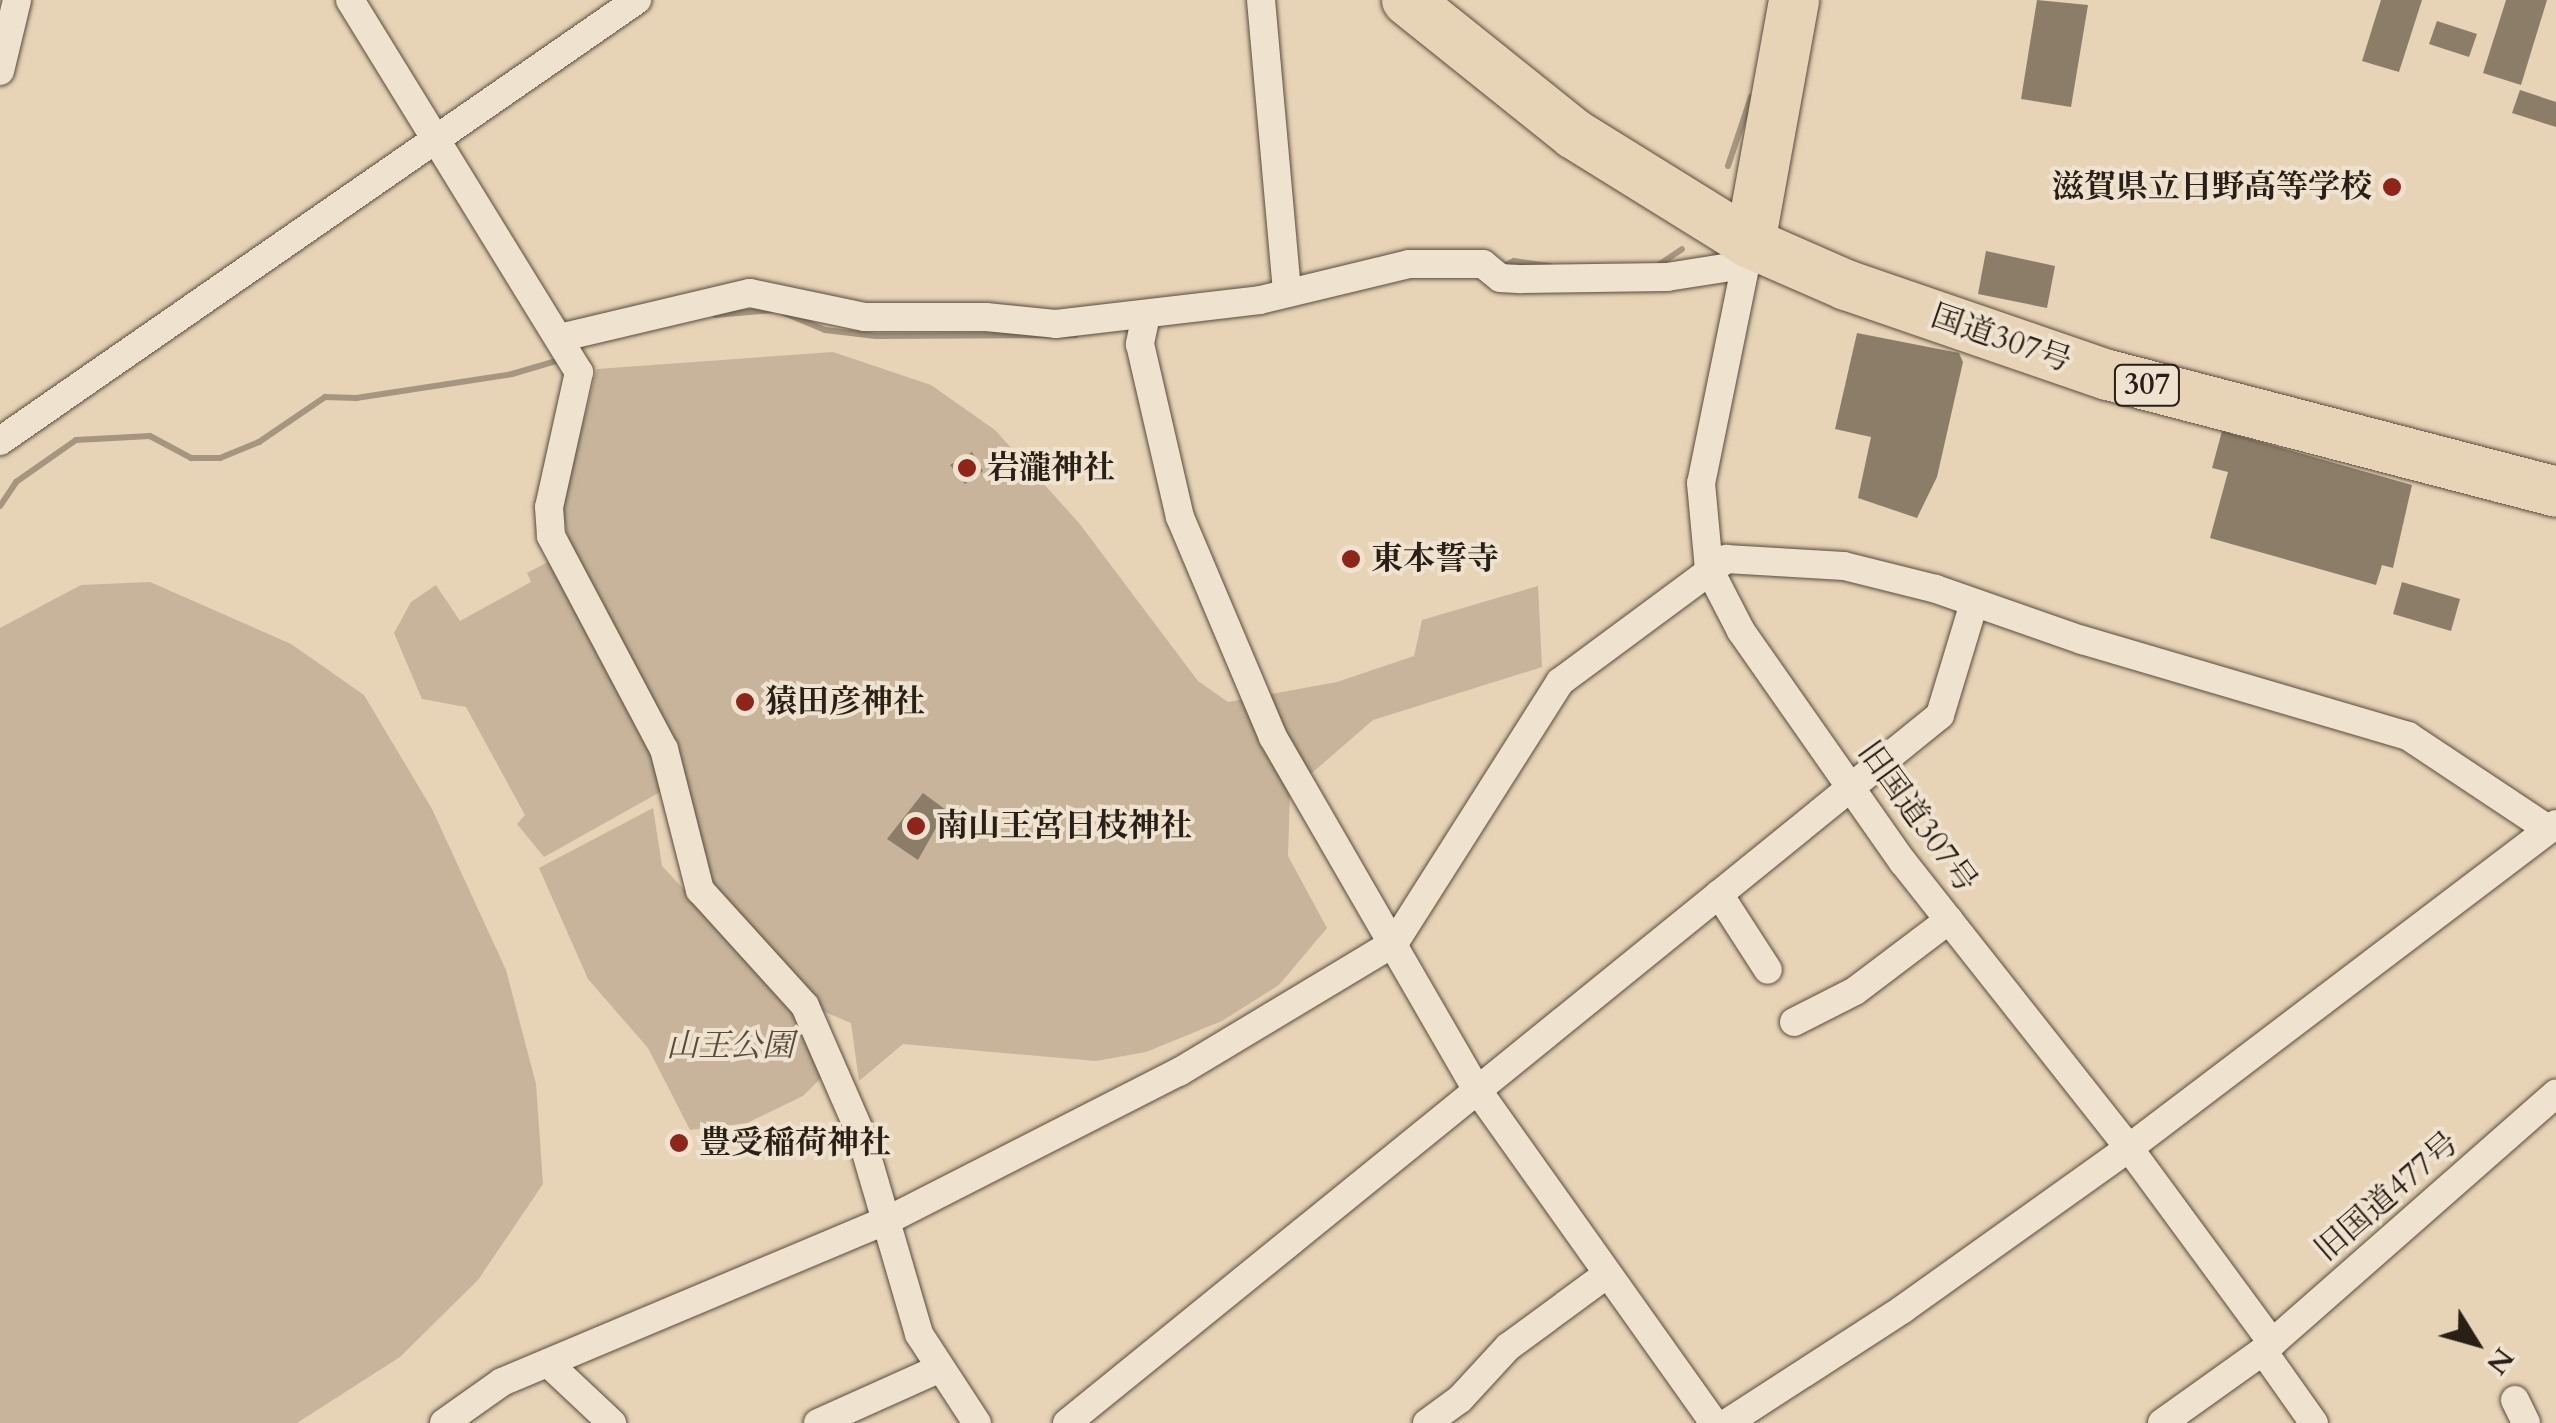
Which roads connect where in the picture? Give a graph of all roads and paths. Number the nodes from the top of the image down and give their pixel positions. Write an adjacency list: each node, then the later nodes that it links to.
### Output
1 (17, 0): 7 (street)
2 (350, 0): 8 (street)
3 (637, 0): 8 (street)
4 (1262, 0): 10 (street)
5 (1407, 0): 9 (highway, 307)
6 (1794, 0): 9 (highway)
7 (0, 71)
8 (438, 144): 12 (street); 13 (street)
9 (1747, 254): 10 (street); 14 (highway, 国道307号 / 307); 15 (street, 旧国道307号)
10 (1286, 293): 11 (street)
11 (1146, 315): 12 (street); 21 (street)
12 (566, 351): 27 (street)
13 (0, 441)
14 (2556, 492)
15 (1708, 570): 16 (street); 17 (street, 旧国道307号); 21 (street)
16 (1974, 603): 17 (street); 18 (street)
17 (1851, 789): 19 (street); 20 (street, 旧国道307号)
18 (2552, 827): 26 (street)
19 (1720, 894): 22 (street); 24 (street)
20 (1949, 920): 23 (street); 26 (street, 旧国道307号)
21 (1395, 942): 24 (street); 27 (street)
22 (1768, 970)
23 (1794, 1022)
24 (1476, 1088): 28 (street); 36 (street)
25 (2556, 1094): 29 (street, 旧国道477号)
26 (2129, 1148): 29 (street, 旧国道307号); 39 (street)
27 (888, 1220): 30 (street); 31 (street)
28 (1606, 1275): 37 (street); 38 (street)
29 (2267, 1347): 40 (street); 41 (street, 旧国道307号)
30 (548, 1362): 32 (street); 33 (street)
31 (938, 1369): 34 (street); 35 (street)
32 (444, 1423)
33 (612, 1423)
34 (818, 1423)
35 (977, 1423)
36 (1067, 1423)
37 (1427, 1423)
38 (1714, 1423)
39 (1726, 1423)
40 (2162, 1423)
41 (2314, 1423)

